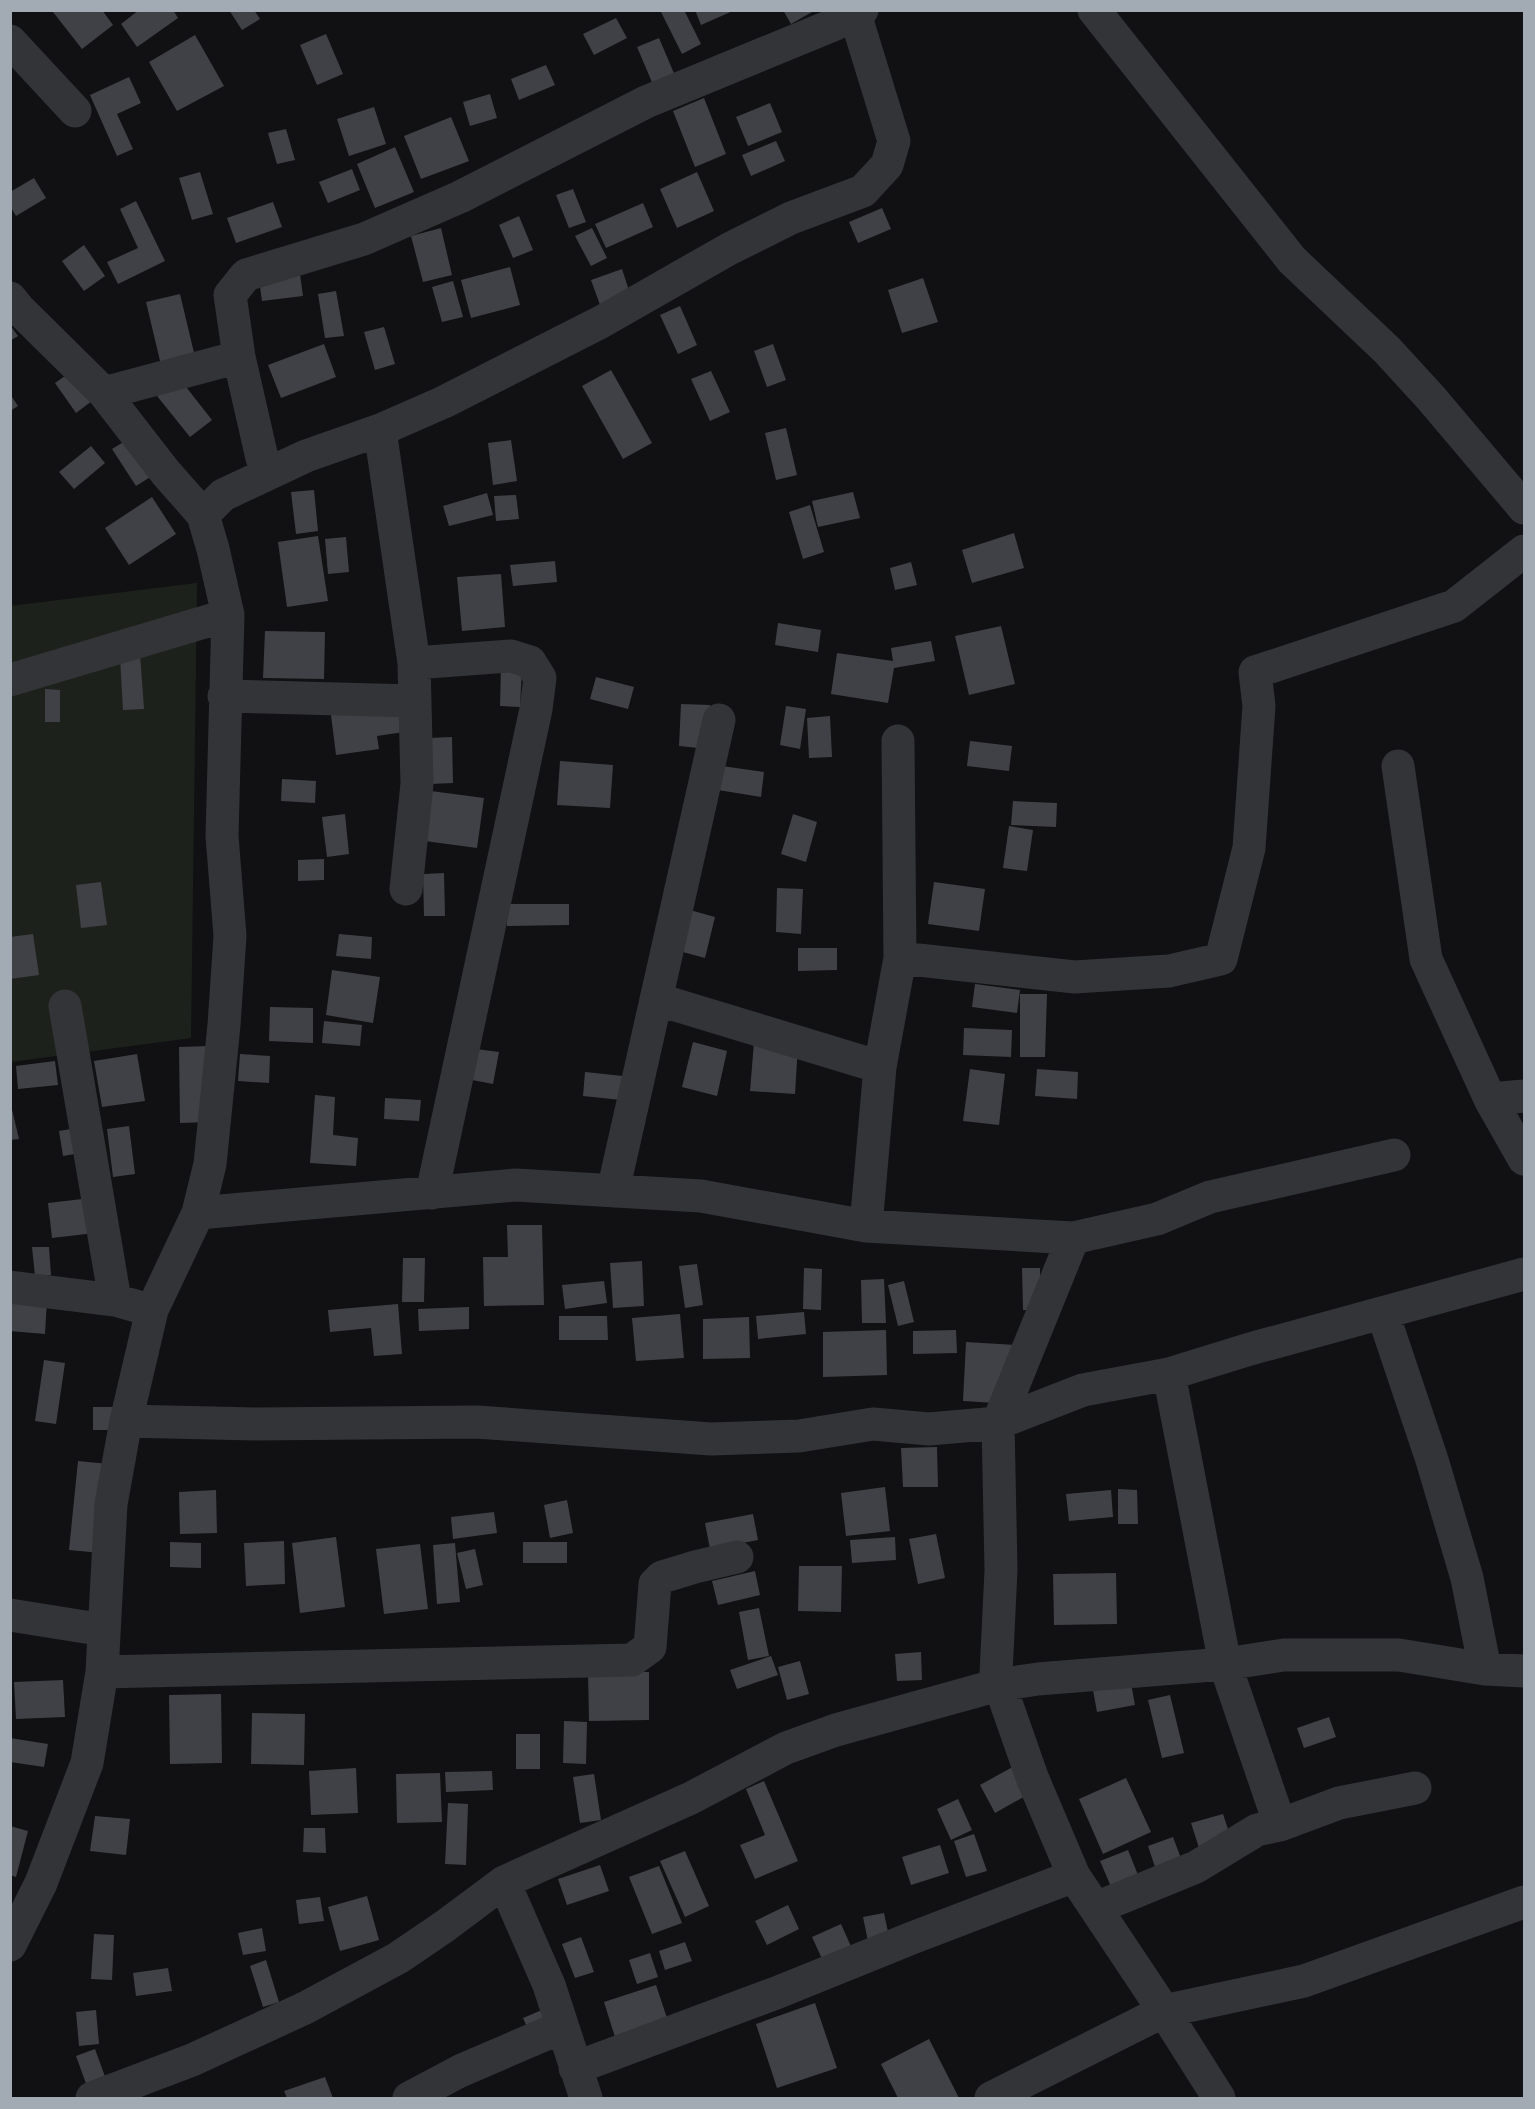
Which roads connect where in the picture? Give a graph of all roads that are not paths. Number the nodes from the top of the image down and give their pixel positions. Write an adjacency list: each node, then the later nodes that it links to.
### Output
1 (1094, 10): 10 (street)
2 (859, 12): 6 (street); 8 (street)
3 (10, 41): 4 (street)
4 (75, 111)
5 (10, 298): 7 (street)
6 (239, 357): 7 (street); 9 (street)
7 (104, 393): 11 (street)
8 (380, 430): 9 (street); 14 (street)
9 (272, 471): 11 (street)
10 (1524, 508)
11 (203, 515): 13 (street)
12 (1524, 551): 22 (street)
13 (228, 615): 15 (street); 16 (street)
14 (414, 663): 17 (street); 31 (street)
15 (10, 680)
16 (224, 696): 17 (street); 32 (street)
17 (414, 701): 21 (street)
18 (719, 720): 23 (street)
19 (898, 741): 22 (street)
20 (1398, 766): 27 (street)
21 (406, 889)
22 (900, 958): 25 (street)
23 (656, 999): 25 (street); 30 (street)
24 (65, 1006): 37 (street)
25 (880, 1067): 33 (street)
26 (1524, 1096): 27 (street)
27 (1490, 1100): 29 (street)
28 (1394, 1155): 34 (street)
29 (1524, 1160)
30 (613, 1191): 31 (street); 33 (street)
31 (432, 1193): 32 (street)
32 (198, 1214): 38 (street)
33 (866, 1226): 34 (street)
34 (1073, 1238): 42 (street)
35 (1524, 1274): 39 (street)
36 (10, 1287): 37 (street)
37 (116, 1300): 38 (street)
38 (152, 1310): 41 (street)
39 (1383, 1314): 40 (street); 47 (street)
40 (1169, 1374): 42 (street); 46 (street)
41 (126, 1421): 42 (street); 45 (street)
42 (998, 1423): 52 (street)
43 (738, 1557): 49 (street)
44 (10, 1615): 45 (street)
45 (104, 1630): 49 (street)
46 (1225, 1664): 47 (street); 51 (street); 53 (street)
47 (1485, 1669): 48 (street)
48 (1524, 1671)
49 (102, 1672): 56 (street)
50 (1415, 1788): 51 (street)
51 (1280, 1825): 55 (street)
52 (1074, 1876): 55 (street); 59 (street)
53 (504, 1882): 58 (street); 60 (street)
54 (1524, 1902): 57 (street)
55 (1096, 1908): 57 (street)
56 (10, 1945)
57 (1164, 2011): 64 (street); 65 (street)
58 (562, 2027): 59 (street); 62 (street)
59 (575, 2068): 63 (street)
60 (133, 2091): 61 (street)
61 (92, 2098)
62 (409, 2098)
63 (586, 2098)
64 (991, 2098)
65 (1219, 2098)

